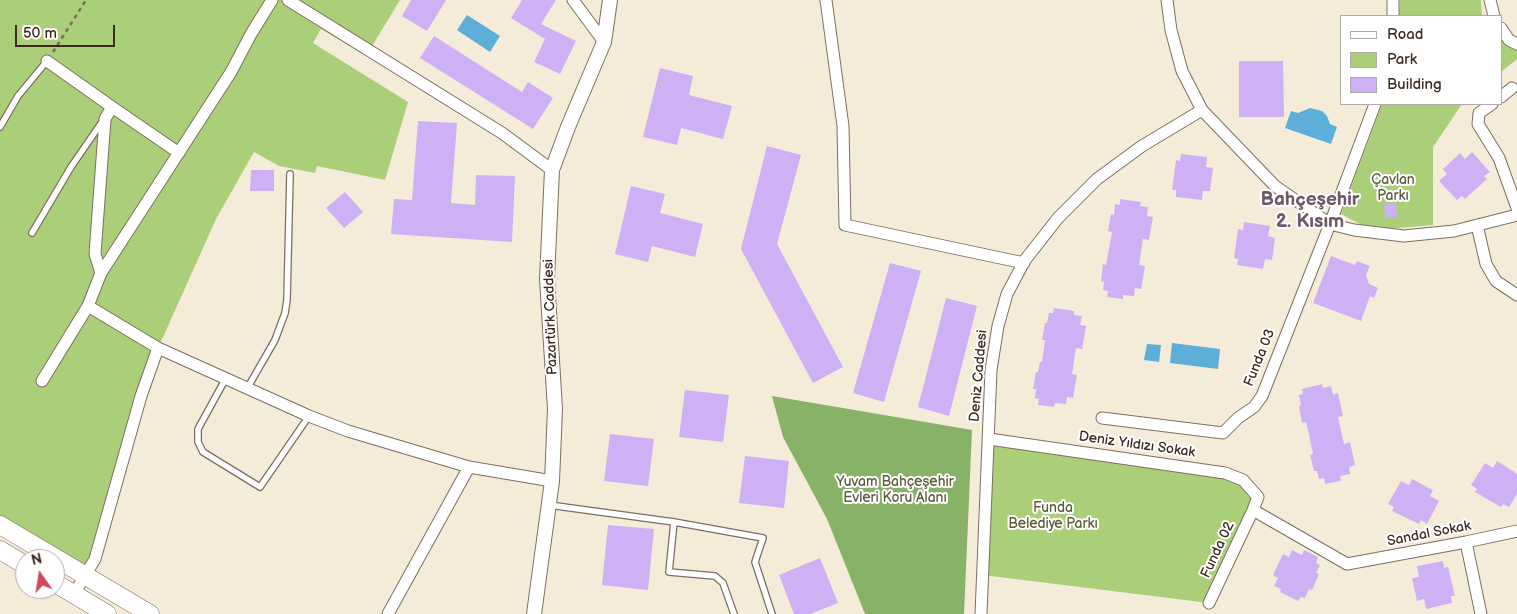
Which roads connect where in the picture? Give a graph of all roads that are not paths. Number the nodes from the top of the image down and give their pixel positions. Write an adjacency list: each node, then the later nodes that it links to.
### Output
1 (272, 0): 23 (street)
2 (288, 0): 24 (street)
3 (573, 0): 12 (street)
4 (610, 0): 12 (street, Pazartürk Caddesi)
5 (826, 0): 31 (street)
6 (1167, 0): 20 (street)
7 (1394, 0): 9 (street)
8 (1490, 0): 10 (street)
9 (1393, 15)
10 (1494, 15)
11 (1502, 30): 13 (street)
12 (604, 42): 24 (street, Pazartürk Caddesi)
13 (1517, 44)
14 (47, 61): 19 (street); 22 (lane)
15 (1512, 88): 16 (street)
16 (1502, 96)
17 (1374, 105): 28 (street, Funda 03)
18 (1491, 105): 26 (street)
19 (112, 107): 21 (street); 23 (street)
20 (1202, 110): 28 (street); 31 (street, Deniz Caddesi)
21 (105, 119): 30 (lane); 32 (street)
22 (0, 127)
23 (179, 153): 32 (street)
24 (552, 170): 43 (street, Pazartürk Caddesi)
25 (290, 174): 38 (lane)
26 (1517, 208)
27 (1517, 215): 29 (street)
28 (1330, 224): 29 (street); 40 (street, Funda 03)
29 (1477, 225): 33 (street)
30 (32, 233)
31 (1024, 263): 41 (street, Deniz Caddesi)
32 (101, 273): 34 (street)
33 (1517, 295)
34 (88, 306): 35 (street); 37 (street)
35 (158, 348): 36 (street); 52 (street)
36 (226, 378): 38 (street); 39 (lane)
37 (42, 381)
38 (248, 388): 39 (street)
39 (309, 416): 42 (street)
40 (1102, 418)
41 (989, 439): 45 (street, Deniz Yıldızı Sokak); 62 (street, Deniz Caddesi)
42 (470, 467): 43 (street); 58 (street)
43 (552, 481): 44 (street, Pazartürk Caddesi)
44 (549, 505): 46 (lane); 59 (street, Pazartürk Caddesi)
45 (1254, 510): 49 (street, Sandal Sokak); 55 (street, Funda 02)
46 (674, 522): 60 (lane); 61 (lane)
47 (0, 526): 52 (main road)
48 (1517, 531): 49 (street, Sandal Sokak)
49 (1466, 542): 63 (street)
50 (0, 550): 51 (main road)
51 (15, 559)
52 (86, 576): 54 (street); 57 (main road)
53 (65, 589): 54 (main road)
54 (74, 594): 56 (main road)
55 (1209, 603)
56 (107, 614)
57 (150, 614)
58 (388, 614)
59 (534, 614)
60 (734, 614)
61 (772, 614)
62 (981, 614)
63 (1481, 614)

